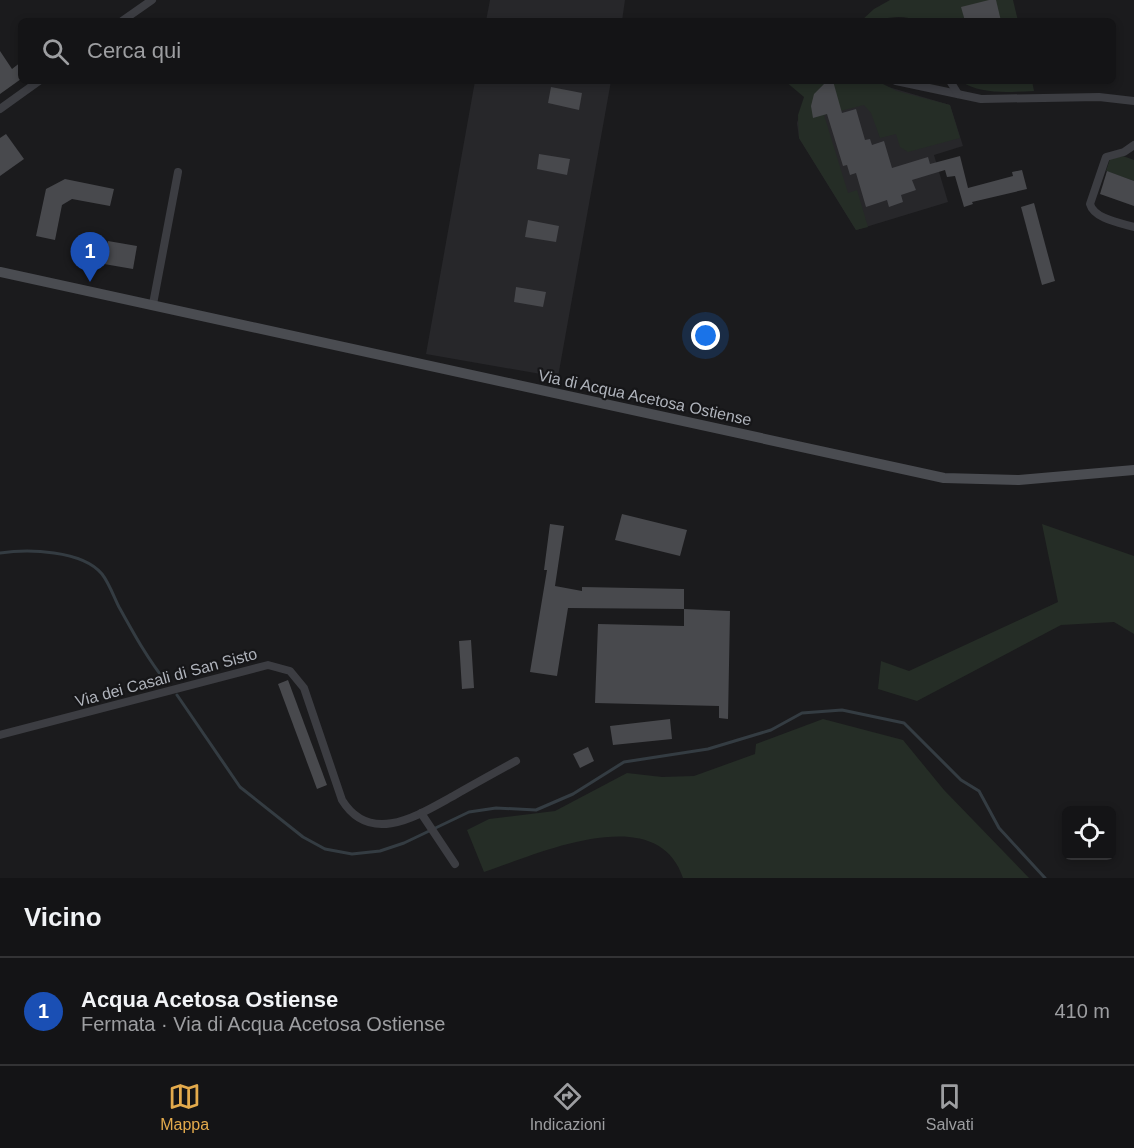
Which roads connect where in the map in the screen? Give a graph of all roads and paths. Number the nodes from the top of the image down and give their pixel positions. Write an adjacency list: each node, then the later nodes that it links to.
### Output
1 (152, 0): 2 (street)
2 (127, 18)
3 (35, 84): 8 (street)
4 (907, 84): 6 (street)
5 (952, 84): 6 (street)
6 (958, 94): 7 (street)
7 (1134, 101)
8 (0, 109)
9 (1134, 145): 11 (street)
10 (178, 172): 15 (street)
11 (1134, 227)
12 (0, 272): 13 (street, Via di Acqua Acetosa Ostiense)
13 (19, 276): 14 (street); 15 (street, Via di Acqua Acetosa Ostiense)
14 (0, 281)
15 (153, 304): 16 (street, Via di Acqua Acetosa Ostiense)
16 (1134, 470)
17 (0, 735): 19 (street, Via dei Casali di San Sisto)
18 (516, 761): 19 (street, Via dei Casali di San Sisto)
19 (421, 813): 20 (street)
20 (454, 864)

